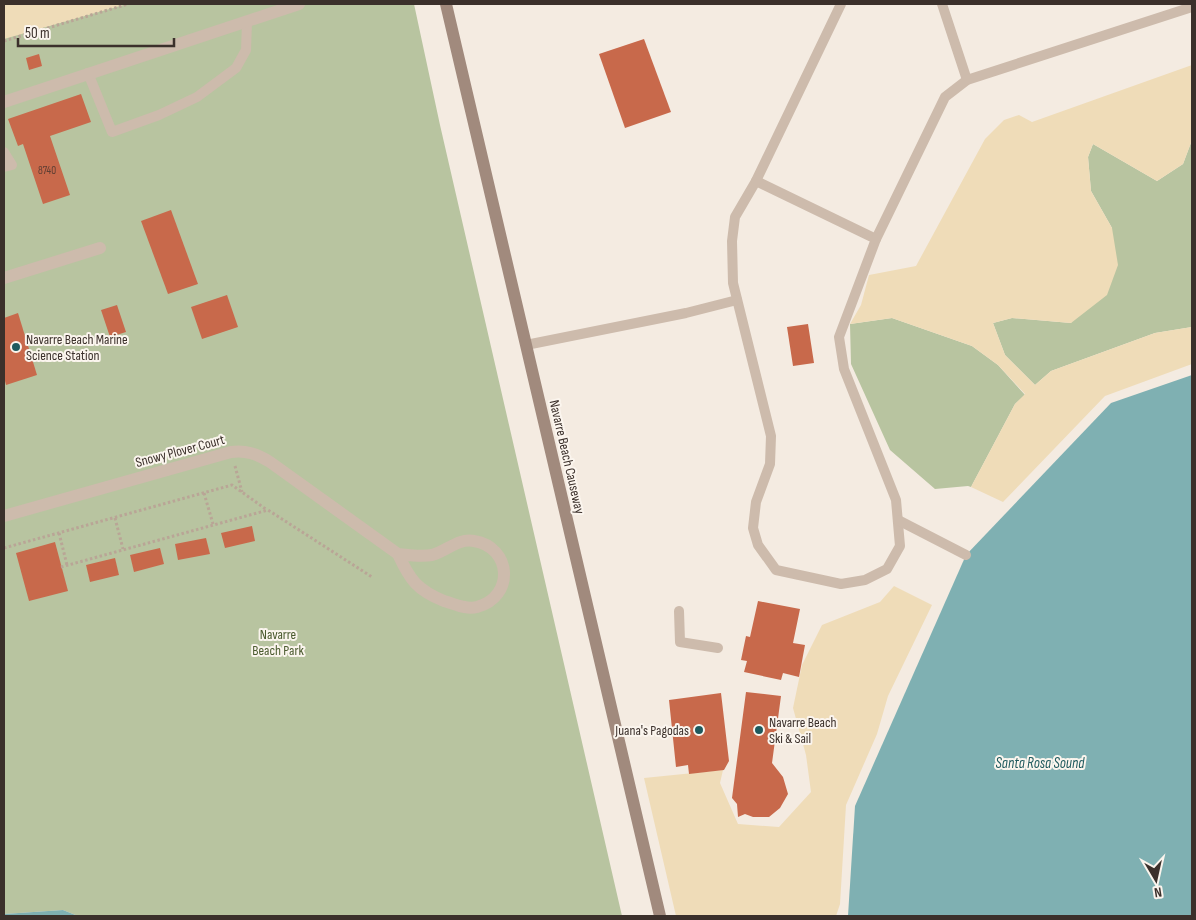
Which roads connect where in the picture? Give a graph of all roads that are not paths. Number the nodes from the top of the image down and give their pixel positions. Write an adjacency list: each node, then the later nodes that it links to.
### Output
1 (299, 4): 6 (street)
2 (446, 4): 17 (main road, Navarre Beach Causeway)
3 (841, 4): 12 (lane)
4 (942, 4): 8 (lane)
5 (1192, 7): 8 (lane)
6 (246, 22): 7 (street); 7 (lane)
7 (88, 73): 9 (street)
8 (966, 80): 13 (lane)
9 (4, 102)
10 (4, 152): 11 (lane)
11 (4, 167)
12 (756, 182): 13 (lane); 16 (lane)
13 (876, 239): 19 (lane)
14 (100, 248): 15 (street)
15 (4, 278)
16 (737, 300): 17 (lane); 19 (lane)
17 (526, 345): 24 (main road, Navarre Beach Causeway)
18 (4, 516): 20 (street, Snowy Plover Court)
19 (898, 520): 21 (lane)
20 (398, 554): 20 (street, Snowy Plover Court)
21 (966, 555)
22 (679, 611): 23 (lane)
23 (718, 648)
24 (660, 916)

